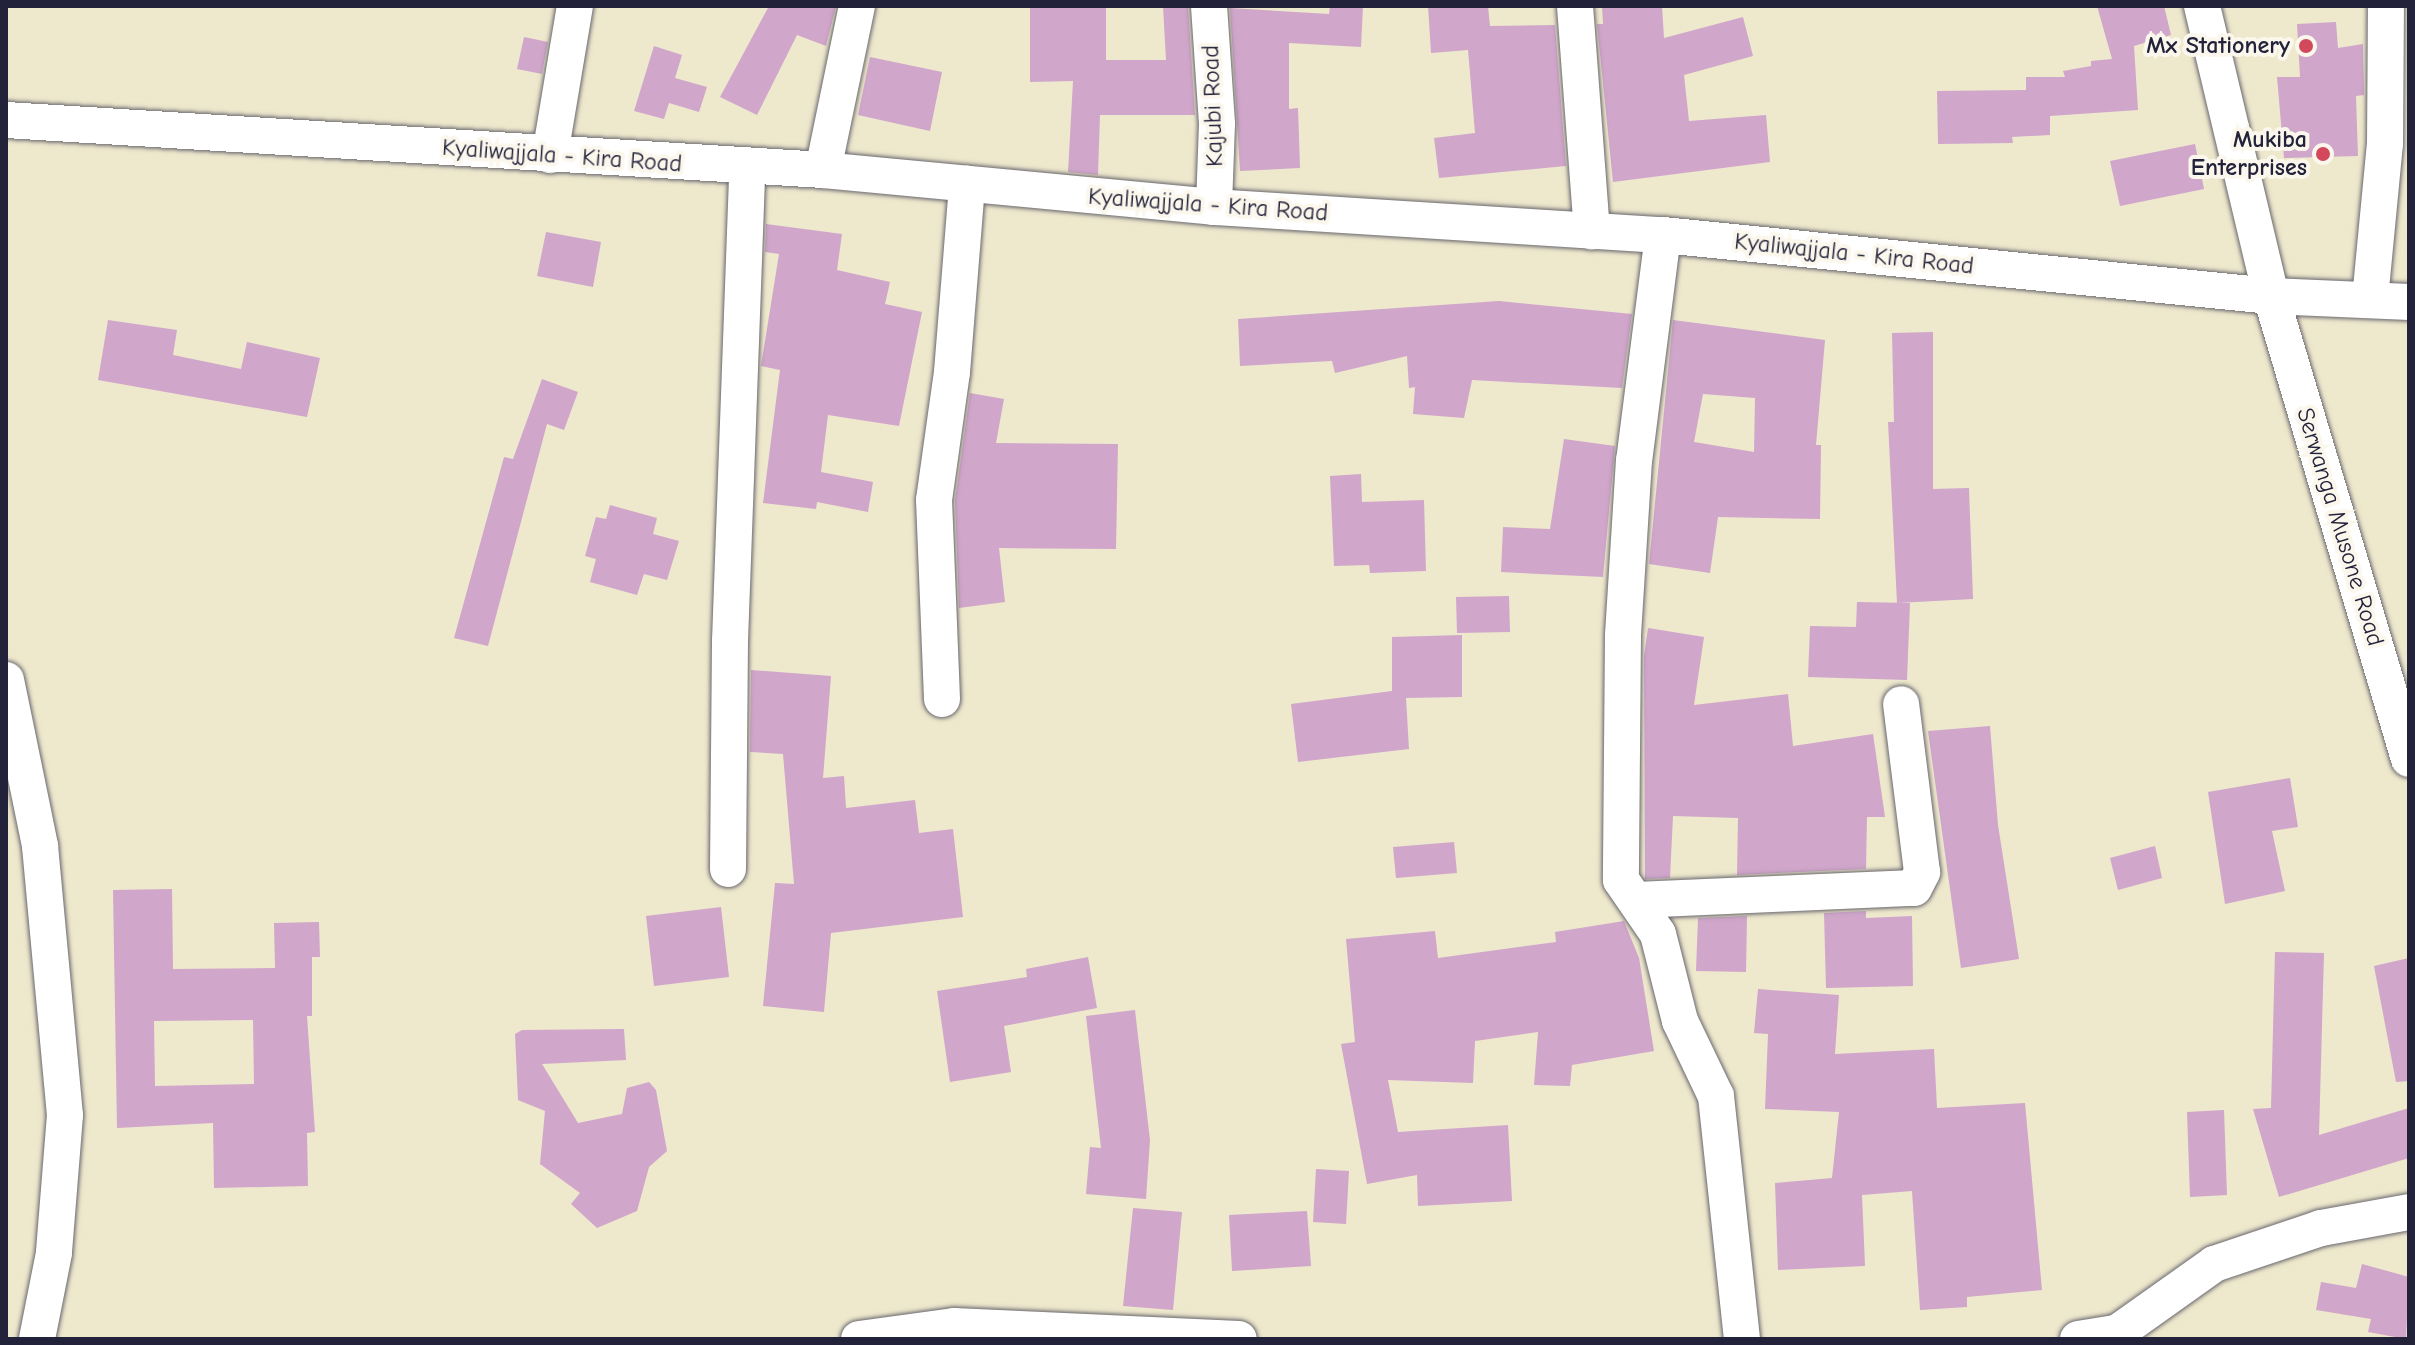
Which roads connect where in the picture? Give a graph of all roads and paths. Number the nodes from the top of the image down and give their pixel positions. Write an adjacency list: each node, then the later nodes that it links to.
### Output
1 (575, 6): 8 (street)
2 (857, 6): 10 (street)
3 (1209, 6): 12 (street, Kajubi Road)
4 (1575, 6): 13 (street)
5 (2202, 6): 15 (street, Serwanga Musone Road)
6 (2386, 6): 16 (street)
7 (6, 120): 8 (street, Kyaliwajjala - Kira Road)
8 (550, 155): 9 (street, Kyaliwajjala - Kira Road)
9 (747, 168): 10 (street, Kyaliwajjala - Kira Road); 22 (street)
10 (823, 170): 11 (street, Kyaliwajjala - Kira Road)
11 (967, 184): 12 (street, Kyaliwajjala - Kira Road); 19 (street)
12 (1214, 207): 13 (street, Kyaliwajjala - Kira Road)
13 (1592, 231): 14 (street, Kyaliwajjala - Kira Road)
14 (1663, 235): 15 (street, Kyaliwajjala - Kira Road); 23 (street)
15 (2271, 296): 16 (street, Kyaliwajjala - Kira Road); 21 (street, Serwanga Musone Road)
16 (2370, 299): 17 (street, Kyaliwajjala - Kira Road)
17 (2409, 302)
18 (6, 680): 27 (street)
19 (942, 699)
20 (1901, 704): 23 (street)
21 (2409, 759)
22 (728, 869)
23 (1636, 900): 30 (street)
24 (2409, 1212): 26 (street)
25 (959, 1333): 28 (street); 29 (street)
26 (2118, 1336): 31 (street)
27 (37, 1339)
28 (859, 1339)
29 (1239, 1339)
30 (1742, 1339)
31 (2078, 1339)

